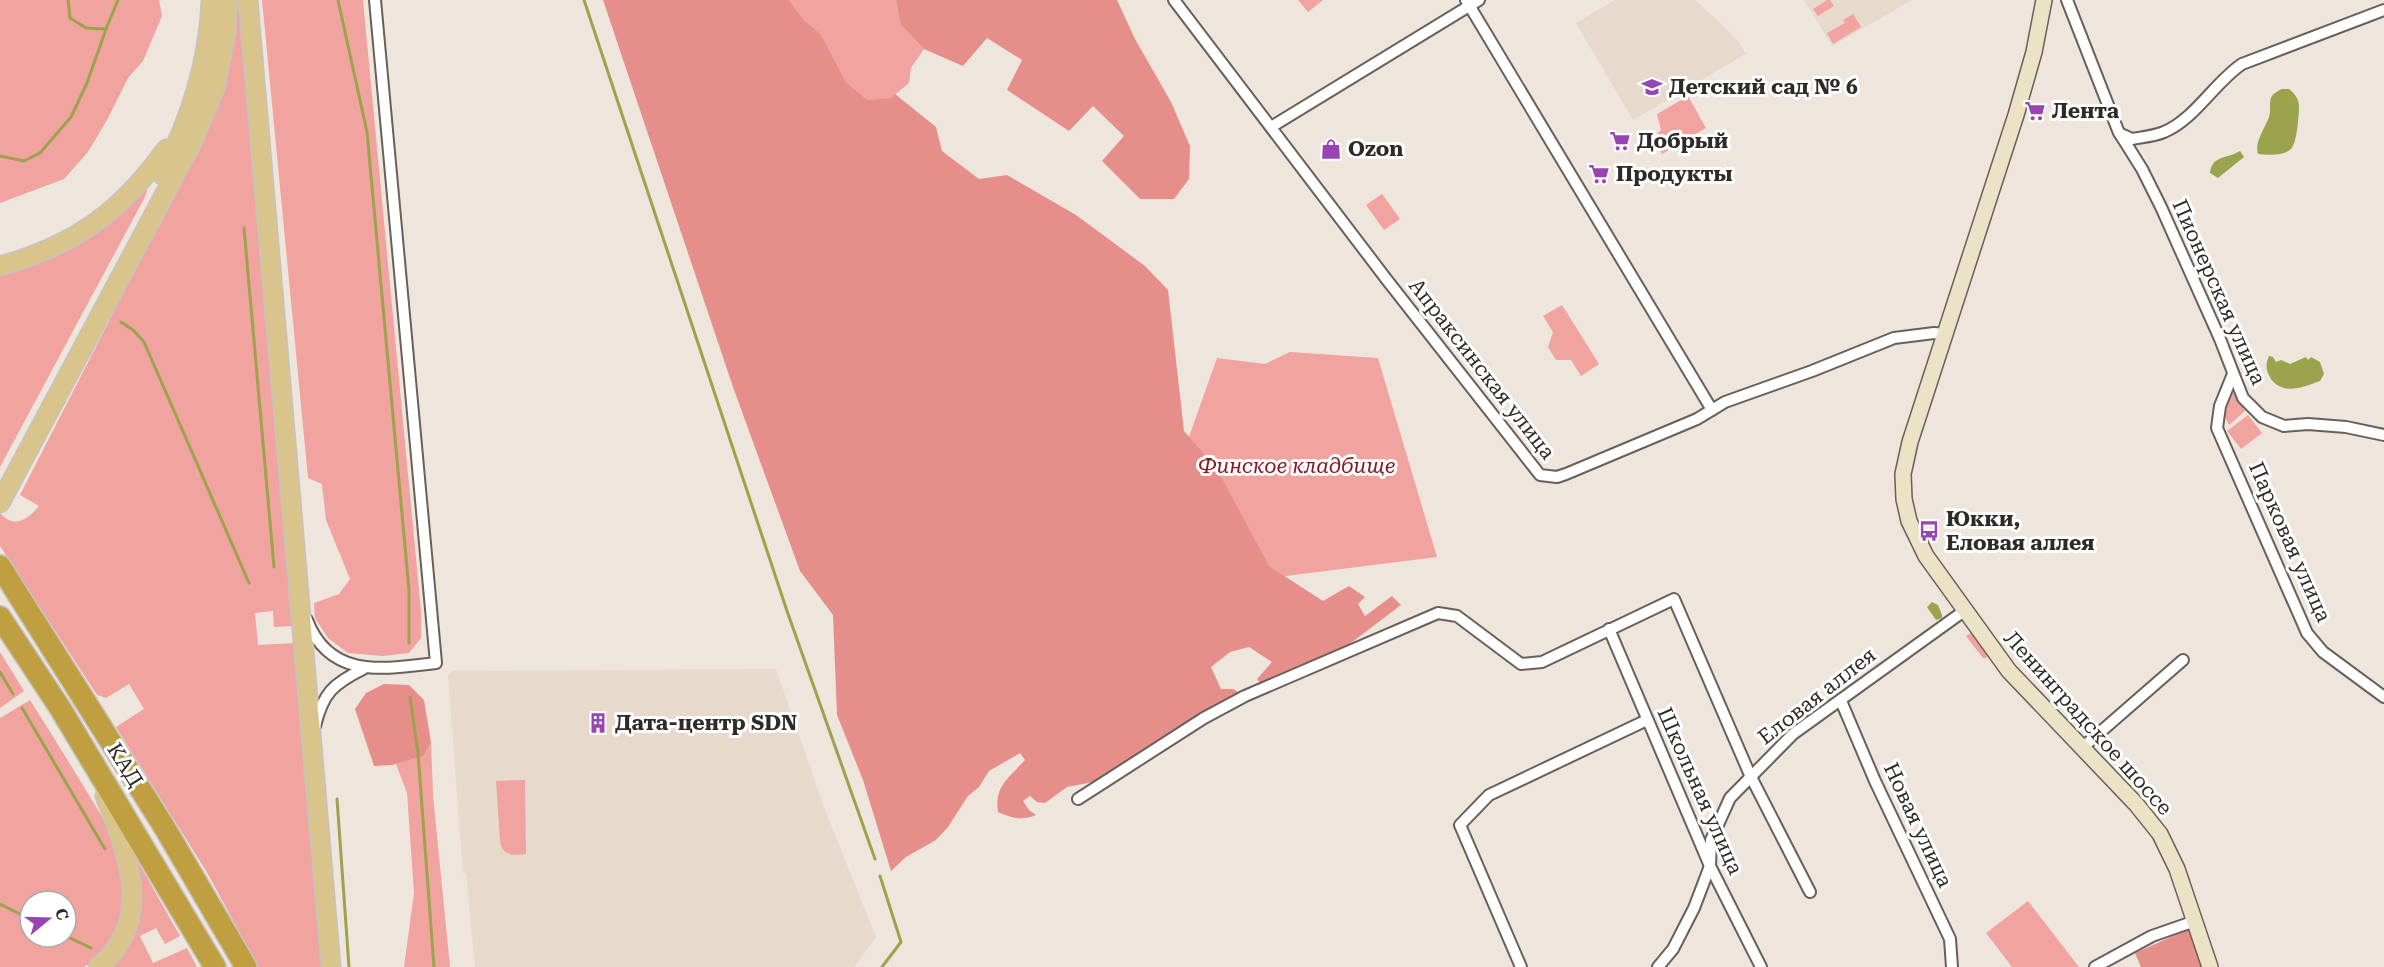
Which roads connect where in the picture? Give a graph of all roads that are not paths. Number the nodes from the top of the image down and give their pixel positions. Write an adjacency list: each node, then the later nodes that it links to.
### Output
1 (211, 0): 10 (main road)
2 (228, 0): 18 (main road)
3 (248, 0): 20 (main road)
4 (375, 0): 25 (street)
5 (1174, 0): 11 (street, Апраксинская улица)
6 (2044, 0): 14 (main road, Ленинградское шоссе)
7 (2067, 0): 12 (street, Пионерская улица)
8 (1471, 2): 11 (street); 16 (street)
9 (2384, 10): 12 (street)
10 (188, 118): 13 (main road); 18 (main road)
11 (1270, 127): 16 (street, Апраксинская улица)
12 (2119, 133): 15 (street, Пионерская улица)
13 (0, 266)
14 (1944, 334): 16 (street, Апраксинская улица); 21 (main road, Ленинградское шоссе)
15 (2233, 374): 17 (street, Пионерская улица); 26 (street, Парковая улица)
16 (1712, 410)
17 (2384, 435)
18 (1, 493)
19 (0, 566): 39 (highway, КАД)
20 (301, 605): 25 (street); 29 (main road)
21 (1964, 611): 27 (street, Еловая аллея); 30 (main road, Ленинградское шоссе)
22 (0, 616): 31 (highway, КАД)
23 (1609, 629): 28 (street, Школьная улица); 32 (street); 33 (street)
24 (2183, 660): 30 (street)
25 (363, 669): 29 (street)
26 (2384, 697)
27 (1840, 701): 32 (street, Еловая аллея); 44 (street, Новая улица)
28 (1647, 720): 34 (street, Школьная улица); 41 (street)
29 (313, 738): 40 (main road)
30 (2082, 748): 36 (main road, Ленинградское шоссе)
31 (89, 756): 37 (main road); 38 (highway, КАД)
32 (1750, 775): 34 (street, Еловая аллея); 35 (street)
33 (1078, 799)
34 (1710, 866): 42 (street, Еловая аллея); 43 (street, Школьная улица)
35 (1810, 892)
36 (2195, 921): 45 (street); 46 (main road, Ленинградское шоссе)
37 (98, 967)
38 (215, 967)
39 (246, 967)
40 (331, 967)
41 (1521, 967)
42 (1658, 967)
43 (1761, 967)
44 (1952, 967)
45 (2095, 967)
46 (2211, 967)

